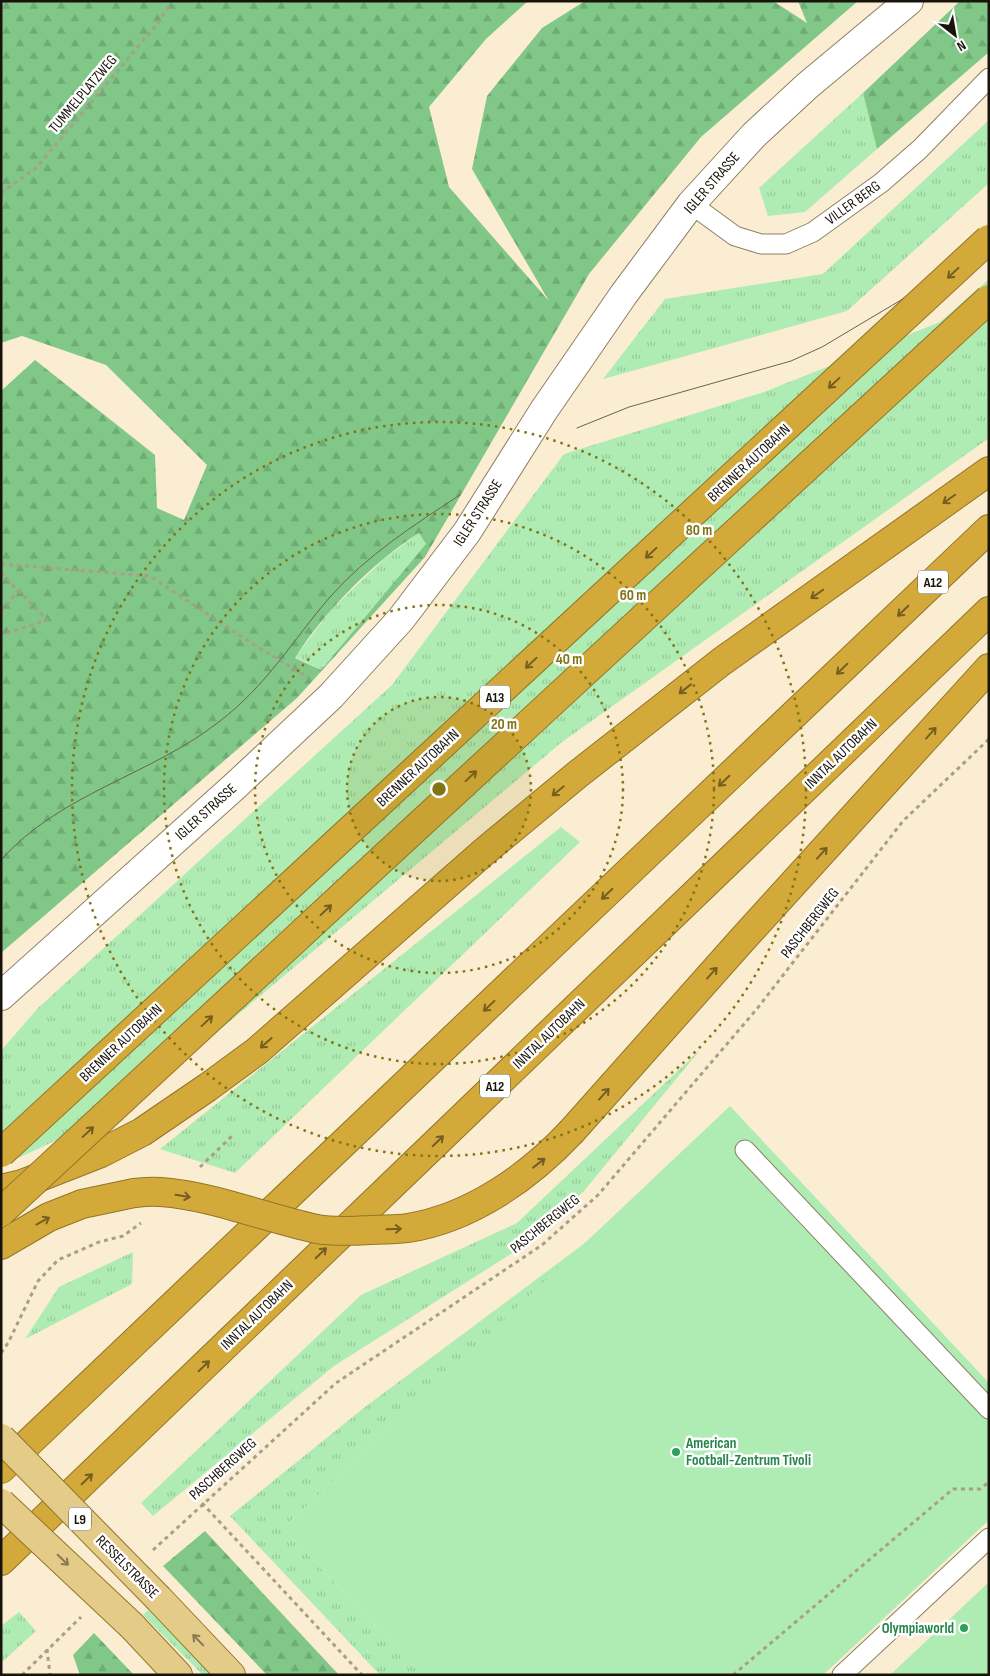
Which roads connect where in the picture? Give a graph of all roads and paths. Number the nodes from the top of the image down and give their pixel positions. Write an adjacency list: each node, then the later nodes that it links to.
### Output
1 (172, 1): 4 (path, TUMMELPLATZWEG)
2 (909, 1): 5 (main road, IGLER STRASSE)
3 (989, 78): 5 (lane, VILLER BERG)
4 (1, 192)
5 (691, 204): 19 (main road, IGLER STRASSE)
6 (989, 240): 22 (highway, BRENNER AUTOBAHN / A13, one-way to 22, bridge)
7 (989, 299): 25 (highway, one-way to 7, bridge)
8 (989, 471): 24 (highway, one-way to 24)
9 (989, 529): 31 (highway, A12, one-way to 31)
10 (1, 564): 16 (path)
11 (1, 573): 12 (path)
12 (18, 591): 13 (path); 15 (path)
13 (1, 611)
14 (989, 611): 37 (highway, INNTAL AUTOBAHN / A12, one-way to 14)
15 (1, 635)
16 (281, 660)
17 (989, 668): 27 (highway, one-way to 17, bridge)
18 (989, 739): 33 (path, PASCHBERGWEG)
19 (3, 996)
20 (232, 1136): 23 (path)
21 (744, 1150): 29 (lane)
22 (1, 1153)
23 (196, 1170)
24 (1, 1189)
25 (1, 1212)
26 (147, 1217): 28 (path)
27 (1, 1245)
28 (1, 1353)
29 (989, 1409)
30 (1, 1438): 43 (main road, RESSELSTRASSE / L9, one-way to 30, bridge)
31 (1, 1469)
32 (989, 1482): 45 (path)
33 (202, 1503): 36 (path, PASCHBERGWEG); 44 (path)
34 (1, 1504): 42 (main road, one-way to 42, bridge)
35 (989, 1538): 46 (lane)
36 (146, 1556)
37 (1, 1561)
38 (82, 1616): 39 (path)
39 (48, 1649): 40 (path); 41 (path)
40 (22, 1675)
41 (50, 1675)
42 (178, 1675)
43 (231, 1675)
44 (362, 1675)
45 (733, 1675)
46 (842, 1675)

